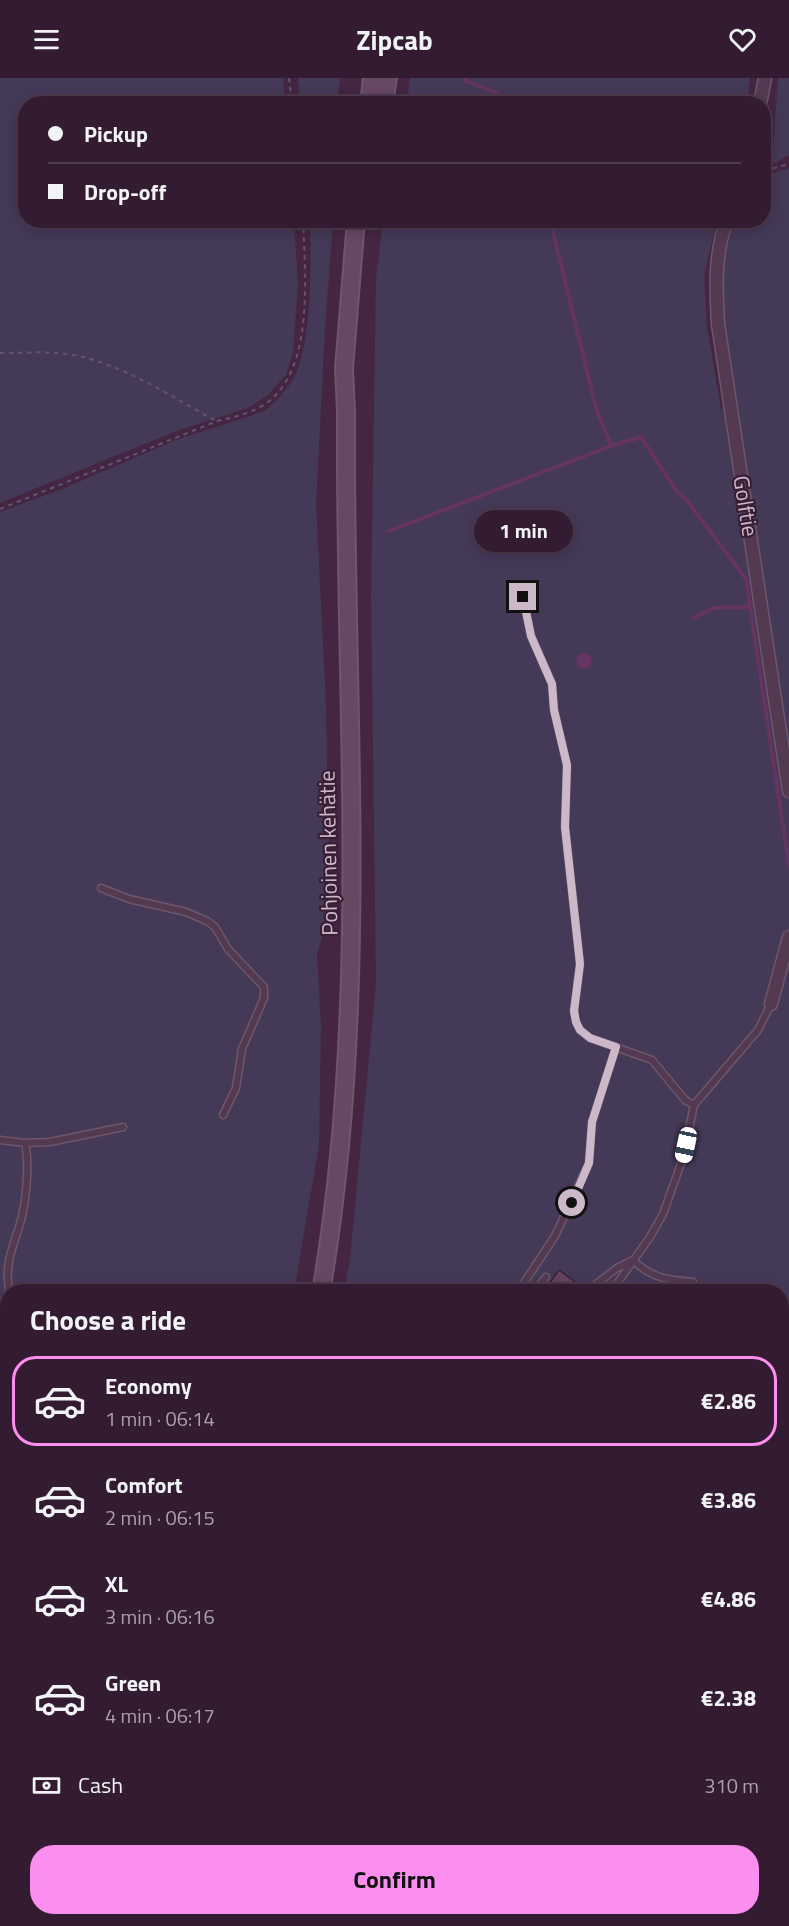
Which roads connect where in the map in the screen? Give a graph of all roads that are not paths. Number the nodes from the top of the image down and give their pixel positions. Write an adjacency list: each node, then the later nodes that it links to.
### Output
1 (372, 78): 4 (main road)
2 (388, 78): 5 (main road)
3 (765, 78): 6 (street)
4 (370, 96)
5 (385, 96)
6 (762, 96)
7 (355, 228): 10 (main road, Pohjoinen kehätie)
8 (365, 228): 10 (main road, Pohjoinen kehätie)
9 (725, 228): 12 (street, Golftie)
10 (346, 412): 26 (main road, Pohjoinen kehätie)
11 (523, 597): 16 (lane)
12 (789, 791)
13 (101, 888): 18 (lane)
14 (789, 937): 15 (street)
15 (771, 1005): 17 (lane)
16 (616, 1047): 17 (lane); 27 (lane)
17 (694, 1105): 22 (lane)
18 (223, 1115)
19 (123, 1127): 21 (lane)
20 (0, 1140): 21 (lane)
21 (25, 1143): 25 (lane)
22 (633, 1260): 24 (lane); 29 (lane); 30 (lane)
23 (546, 1277): 28 (lane)
24 (693, 1281)
25 (9, 1284)
26 (322, 1284)
27 (523, 1284)
28 (540, 1284)
29 (596, 1284)
30 (616, 1284)

